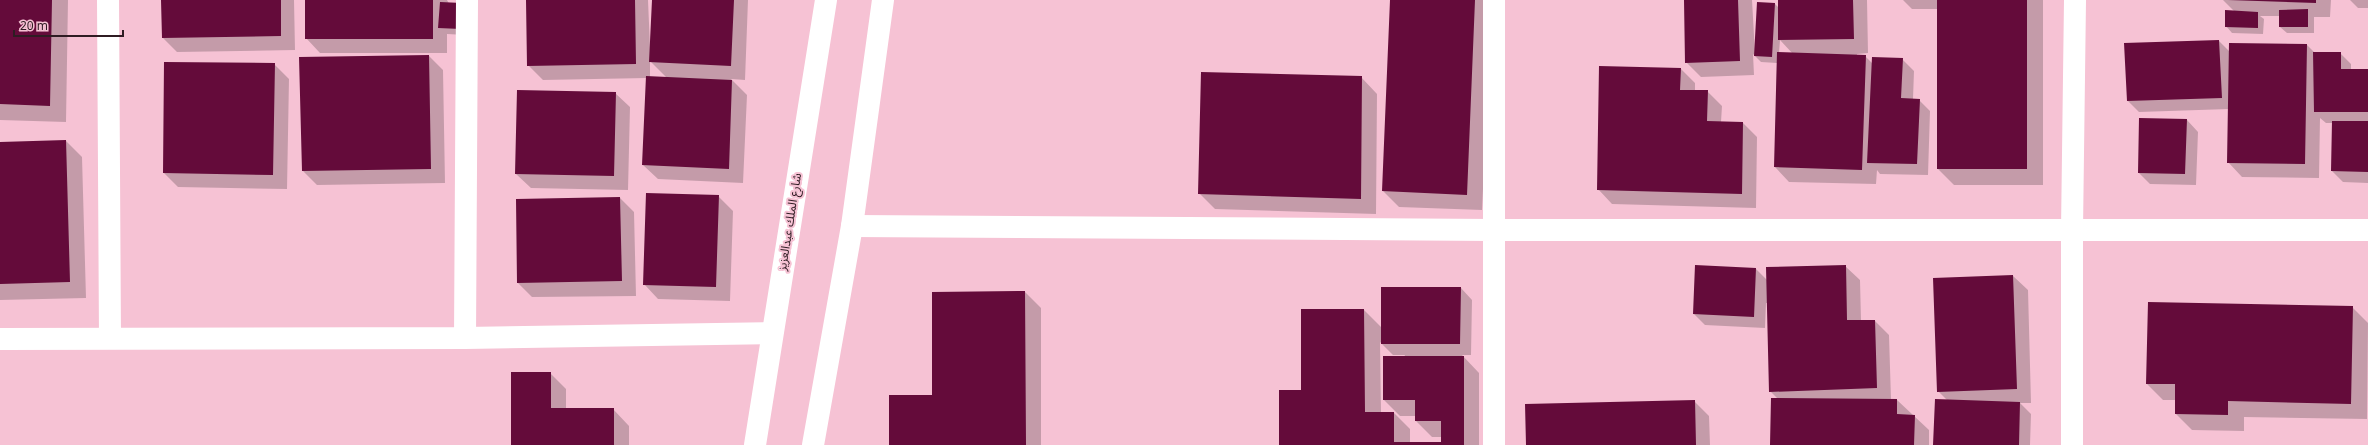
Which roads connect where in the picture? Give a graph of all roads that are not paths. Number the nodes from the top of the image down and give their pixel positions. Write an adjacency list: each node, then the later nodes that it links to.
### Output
1 (108, 0): 14 (street)
2 (467, 0): 12 (street)
3 (826, 0): 11 (street, شارع الملك عبدالعزيز)
4 (883, 0): 7 (street)
5 (1494, 0): 8 (street)
6 (2075, 0): 9 (street)
7 (852, 226): 8 (street); 16 (street)
8 (1494, 230): 9 (street); 17 (street)
9 (2072, 230): 10 (street); 18 (street)
10 (2368, 230)
11 (772, 333): 12 (street); 15 (street, شارع الملك عبدالعزيز)
12 (465, 338): 14 (street)
13 (0, 339): 14 (street)
14 (110, 339)
15 (756, 445)
16 (813, 445)
17 (1494, 445)
18 (2072, 445)

